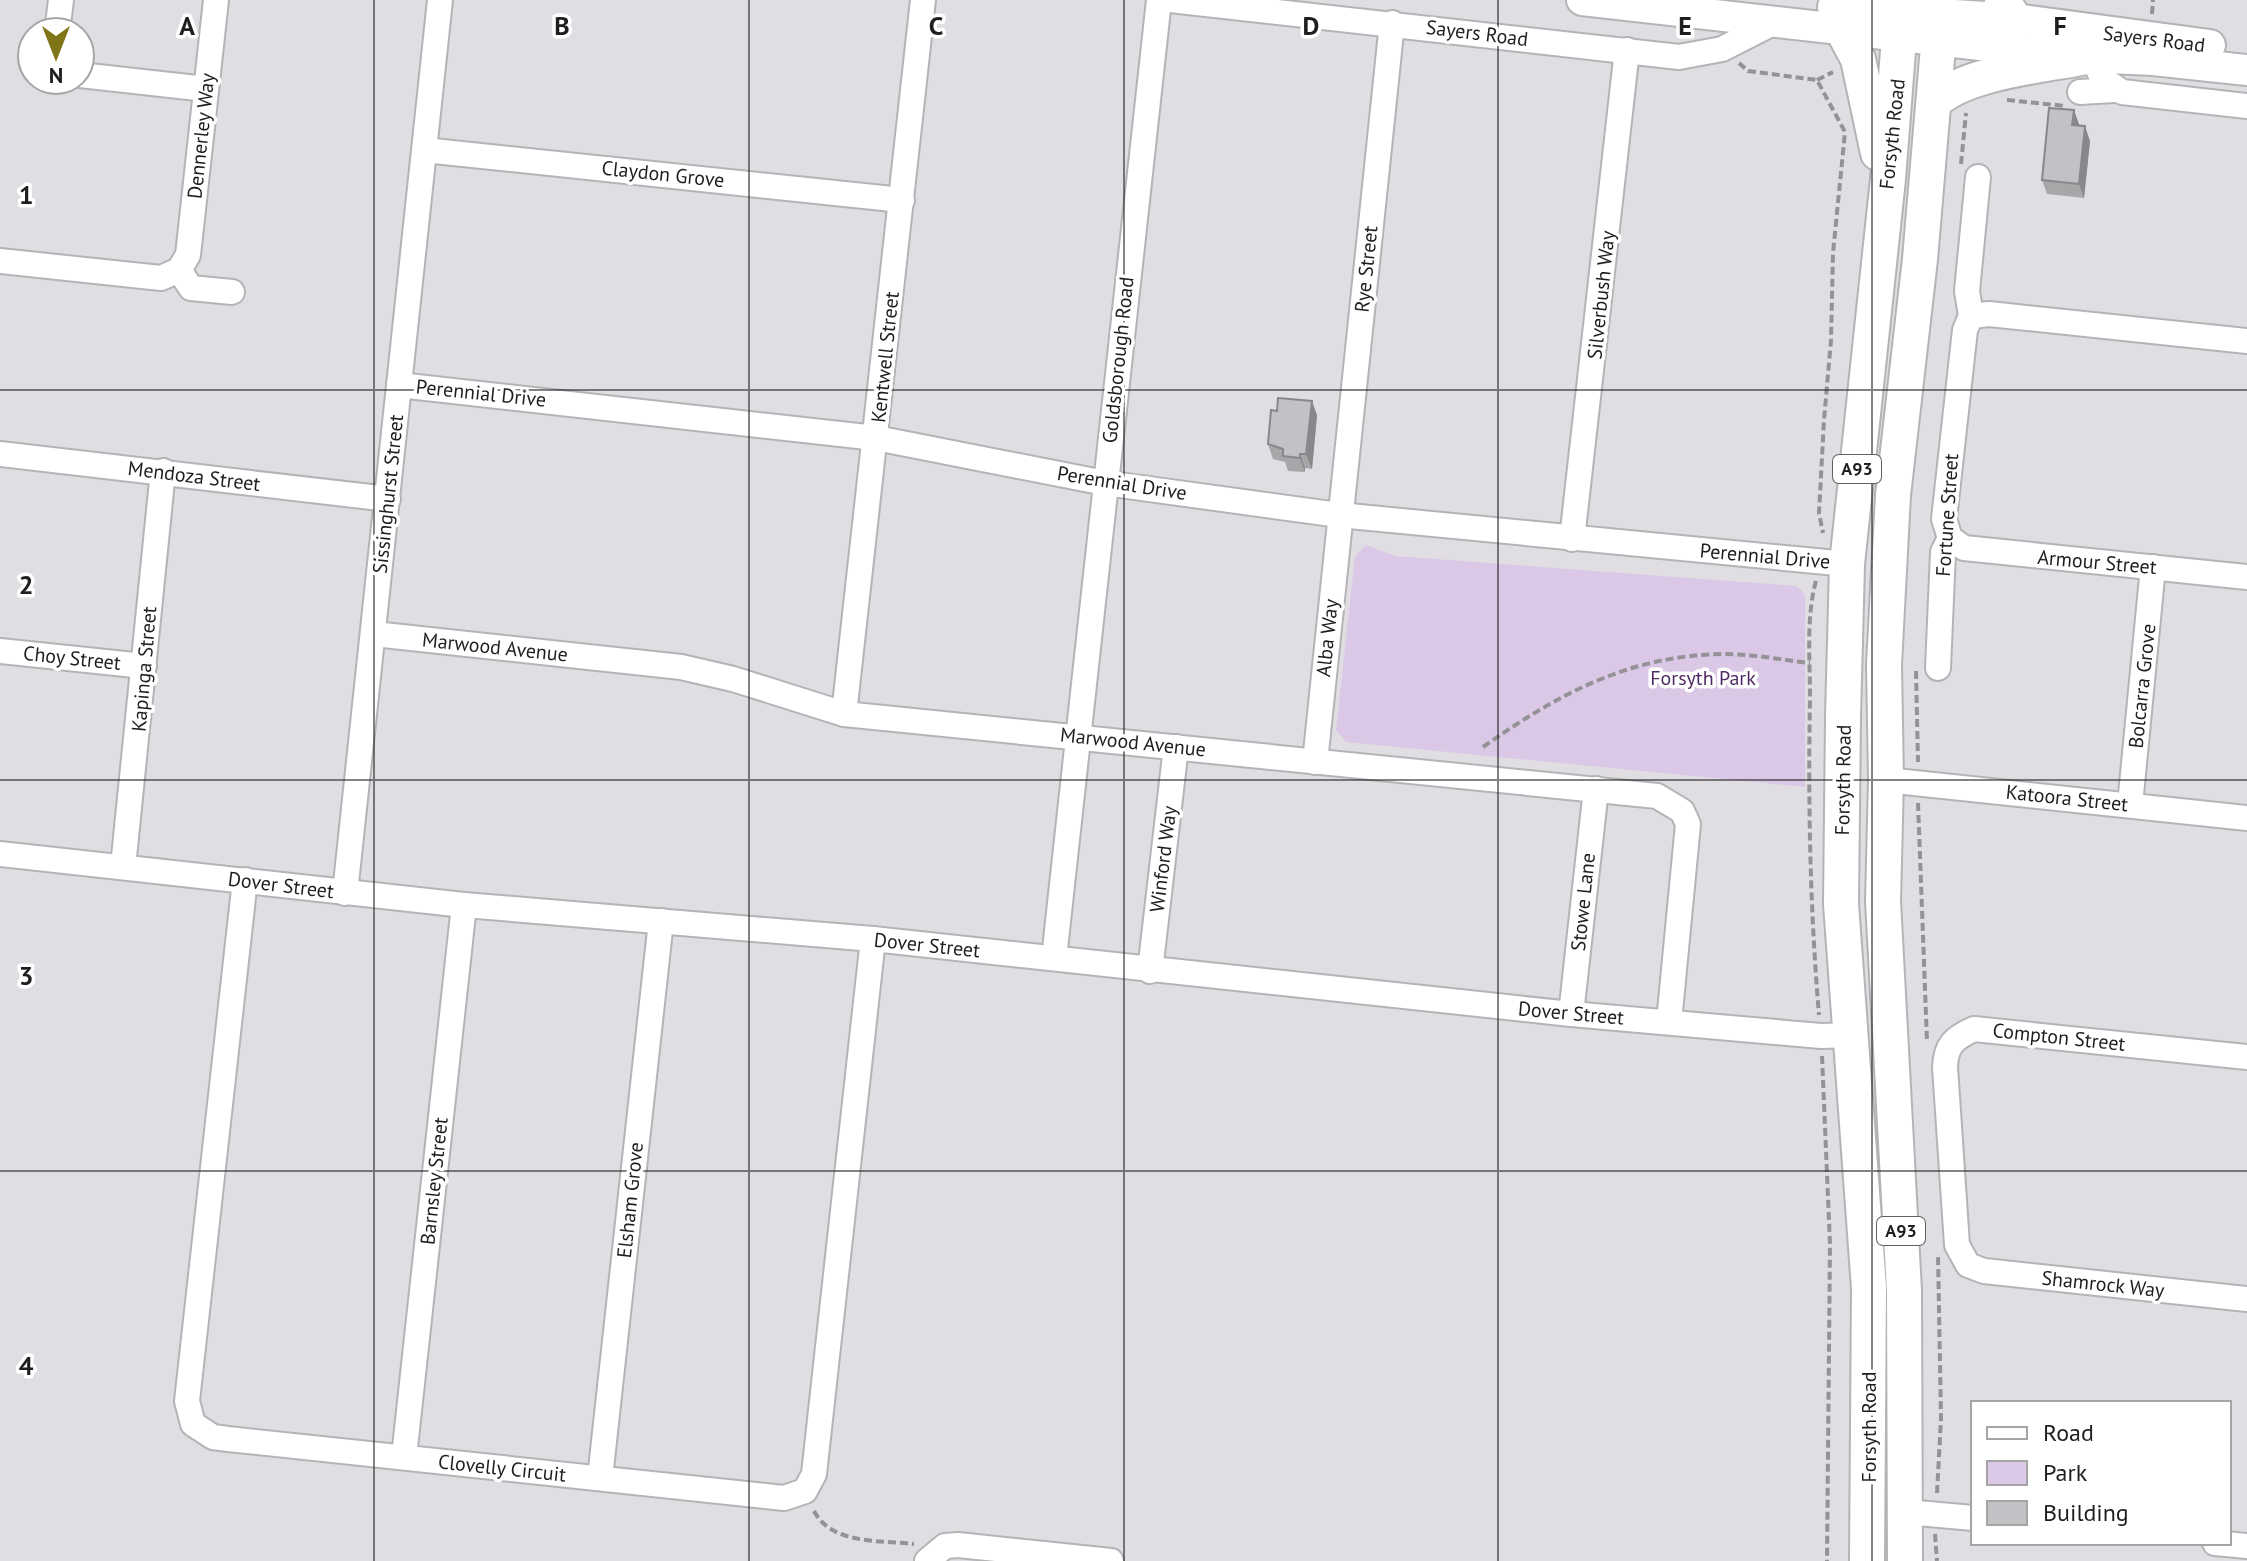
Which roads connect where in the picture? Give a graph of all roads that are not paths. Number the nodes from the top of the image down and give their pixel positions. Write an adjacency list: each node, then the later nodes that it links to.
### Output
1 (216, 0): 18 (street, Dennerley Way)
2 (440, 0): 23 (street, Sissinghurst Street)
3 (923, 0): 25 (street, Kentwell Street)
4 (1159, 0): 36 (street, Goldsborough Road)
5 (1170, 0): 11 (street, Sayers Road)
6 (1582, 0): 7 (main road, Sayers Road)
7 (1776, 10): 9 (main road, Sayers Road); 12 (main road, Sayers Road); 13 (street, Sayers Road)
8 (2008, 10): 10 (main road, Sayers Road); 14 (main road, Sayers Road)
9 (1903, 15): 10 (main road, Sayers Road); 12 (main road, Sayers Road); 26 (highway, Forsyth Road / A93)
10 (1940, 18): 15 (main road, Sayers Road); 21 (highway, Forsyth Road / A93)
11 (1392, 23): 13 (street, Sayers Road); 38 (street, Rye Street)
12 (1842, 29): 26 (highway)
13 (1627, 50): 40 (street, Silverbush Way)
14 (2247, 50)
15 (2089, 58): 16 (main road, Sayers Road); 19 (street, Sayers Road); 21 (highway)
16 (2247, 70)
17 (96, 77): 18 (street)
18 (206, 89): 28 (street, Dennerley Way)
19 (2114, 90): 20 (street); 22 (street)
20 (2080, 92)
21 (1934, 102): 43 (highway, Forsyth Road / A93)
22 (2247, 106)
23 (424, 150): 25 (street, Claydon Grove); 32 (street, Sissinghurst Street)
24 (1969, 178): 30 (street, Fortune Street)
25 (902, 200): 33 (street, Kentwell Street)
26 (1884, 213): 41 (highway, Forsyth Road / A93)
27 (0, 261): 28 (street)
28 (179, 270): 29 (street)
29 (232, 292)
30 (1971, 316): 31 (street); 39 (street, Fortune Street)
31 (2247, 341)
32 (399, 385): 33 (street, Perennial Drive); 37 (street, Sissinghurst Street)
33 (876, 438): 36 (street, Perennial Drive); 49 (street, Kentwell Street)
34 (0, 454): 35 (street, Mendoza Street)
35 (163, 471): 37 (street, Mendoza Street); 47 (street, Kapinga Street)
36 (1105, 483): 38 (street, Perennial Drive); 50 (street, Goldsborough Road)
37 (388, 499): 45 (street, Sissinghurst Street)
38 (1339, 515): 40 (street, Perennial Drive); 52 (street, Alba Way)
39 (1950, 538): 42 (street, Armour Street); 48 (street, Fortune Street)
40 (1572, 539): 41 (street, Perennial Drive)
41 (1847, 564): 43 (highway); 69 (highway, Forsyth Road / A93)
42 (2153, 567): 44 (street, Armour Street); 55 (street, Bolcarra Grove)
43 (1887, 568): 53 (highway, Forsyth Road / A93)
44 (2247, 577)
45 (374, 634): 49 (street, Marwood Avenue); 60 (street, Sissinghurst Street)
46 (0, 651): 47 (street, Choy Street)
47 (144, 666): 58 (street, Kapinga Street)
48 (1927, 669)
49 (844, 714): 50 (street, Marwood Avenue)
50 (1077, 737): 51 (street, Marwood Avenue); 64 (street, Goldsborough Road)
51 (1176, 747): 52 (street, Marwood Avenue); 65 (street, Winford Way)
52 (1315, 762): 54 (street, Marwood Avenue)
53 (1902, 781): 55 (street, Katoora Street); 68 (highway, Forsyth Road / A93)
54 (1596, 789): 66 (street, Stowe Lane); 67 (street, Marwood Avenue)
55 (2130, 805): 56 (street, Katoora Street)
56 (2247, 818)
57 (0, 854): 58 (street, Dover Street)
58 (123, 867): 59 (street, Dover Street)
59 (245, 880): 60 (street, Dover Street); 73 (street, Clovelly Circuit)
60 (345, 893): 61 (street, Dover Street)
61 (464, 905): 62 (street, Dover Street); 73 (street, Barnsley Street)
62 (661, 921): 63 (street, Dover Street); 74 (street, Elsham Grove)
63 (873, 939): 64 (street, Dover Street); 74 (street, Clovelly Circuit)
64 (1054, 958): 65 (street, Dover Street)
65 (1150, 971): 66 (street, Dover Street)
66 (1571, 1014): 67 (street, Dover Street)
67 (1669, 1022): 69 (street, Dover Street)
68 (1891, 1034): 69 (highway); 76 (highway, Forsyth Road / A93)
69 (1853, 1035): 75 (highway, Forsyth Road / A93)
70 (2247, 1057): 71 (street, Compton Street)
71 (1962, 1259): 72 (street, Shamrock Way)
72 (2247, 1299)
73 (404, 1457): 74 (street, Clovelly Circuit)
74 (600, 1478)
75 (1869, 1505): 76 (highway); 80 (highway, Forsyth Road / A93)
76 (1920, 1513): 77 (street); 81 (highway, Forsyth Road / A93)
77 (1971, 1518)
78 (927, 1552): 79 (street)
79 (1111, 1561)
80 (1867, 1561)
81 (1905, 1561)

